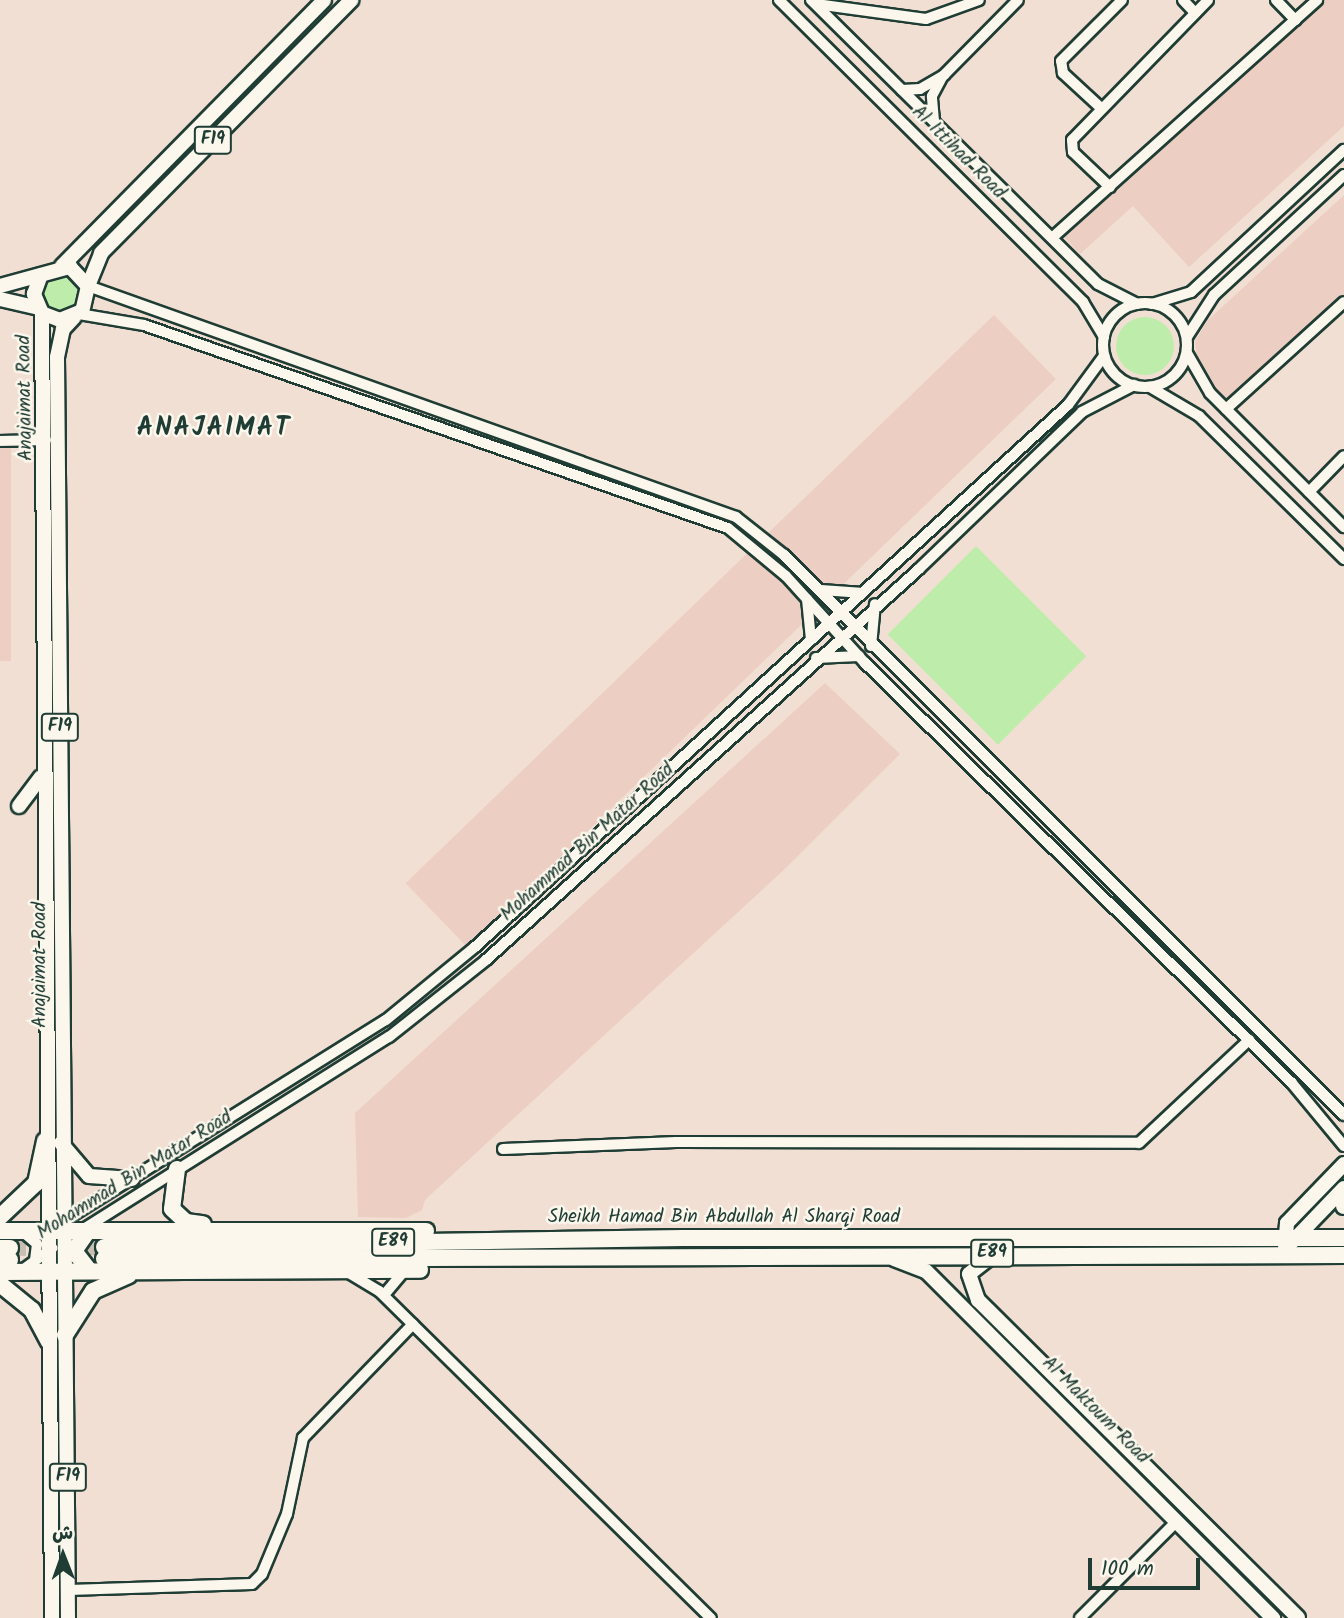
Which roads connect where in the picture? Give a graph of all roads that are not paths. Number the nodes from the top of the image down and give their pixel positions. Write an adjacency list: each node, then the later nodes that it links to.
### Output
1 (324, 0): 24 (main road, F19)
2 (351, 0): 27 (main road, F19)
3 (779, 0): 34 (street, Al Ittihad Road)
4 (979, 0): 12 (street)
5 (1018, 0): 16 (street)
6 (1122, 0): 18 (street)
7 (1183, 0): 13 (street)
8 (1208, 0): 13 (street)
9 (1276, 0): 14 (street)
10 (1317, 0): 14 (street)
11 (813, 2): 12 (street); 15 (street, Al Ittihad Road)
12 (852, 11): 15 (street)
13 (1195, 13): 18 (street)
14 (1295, 20): 22 (street)
15 (845, 32): 17 (street, Al Ittihad Road)
16 (944, 75): 17 (street); 19 (street)
17 (902, 90): 19 (street, Al Ittihad Road)
18 (1101, 108): 22 (street)
19 (934, 121): 23 (street, Al Ittihad Road)
20 (1344, 150): 31 (street)
21 (1344, 175): 35 (street)
22 (1110, 187): 23 (street)
23 (1053, 237): 30 (street, Al Ittihad Road)
24 (62, 266): 25 (main road, F19); 27 (main road)
25 (41, 275): 26 (main road); 32 (main road, F19)
26 (0, 286)
27 (88, 286): 33 (main road, F19); 47 (street)
28 (0, 299): 32 (main road)
29 (1344, 302): 40 (street)
30 (1137, 304): 31 (street); 34 (street)
31 (1152, 304): 35 (street)
32 (40, 311): 33 (main road); 41 (main road, Anajaimat Road / F19)
33 (76, 316): 49 (street); 71 (main road, Anajaimat Road / F19)
34 (1104, 337): 37 (street)
35 (1186, 337): 36 (street)
36 (1187, 353): 39 (street); 40 (street)
37 (1104, 356): 38 (street); 48 (street, Mohammad Bin Matar Road)
38 (1134, 385): 39 (street); 50 (street, Mohammad Bin Matar Road)
39 (1150, 387): 46 (street)
40 (1226, 409): 44 (street)
41 (46, 440): 42 (street); 61 (main road, Anajaimat Road / F19)
42 (0, 441)
43 (1344, 456): 44 (street)
44 (1308, 492): 45 (street)
45 (1344, 527)
46 (1344, 559)
47 (816, 588): 48 (street); 51 (street)
48 (863, 593): 51 (street, Mohammad Bin Matar Road)
49 (806, 596): 52 (street); 55 (street)
50 (875, 604): 53 (street, Mohammad Bin Matar Road); 56 (street)
51 (840, 612): 52 (street, Mohammad Bin Matar Road); 53 (street)
52 (829, 623): 54 (street); 55 (street, Mohammad Bin Matar Road)
53 (852, 625): 54 (street, Mohammad Bin Matar Road); 56 (street)
54 (841, 636): 57 (street); 58 (street, Mohammad Bin Matar Road)
55 (811, 640): 76 (street, Mohammad Bin Matar Road)
56 (871, 646): 59 (street)
57 (859, 656): 58 (street); 60 (street)
58 (815, 658): 75 (street, Mohammad Bin Matar Road)
59 (954, 730): 60 (street); 63 (street)
60 (939, 735): 64 (street)
61 (43, 772): 62 (main road); 71 (main road, Anajaimat Road / F19)
62 (19, 806)
63 (1082, 857): 64 (street); 65 (street)
64 (1064, 859): 66 (street)
65 (1174, 947): 66 (street); 68 (street)
66 (1159, 953): 67 (street)
67 (1249, 1040): 69 (street); 73 (street)
68 (1303, 1076): 69 (street); 70 (street)
69 (1291, 1082): 72 (street)
70 (1344, 1115)
71 (53, 1142): 76 (main road); 80 (highway); 83 (main road, Anajaimat Road / F19)
72 (1344, 1146)
73 (503, 1149)
74 (1344, 1164): 89 (main road)
75 (177, 1169): 83 (street, Mohammad Bin Matar Road); 84 (highway)
76 (132, 1179): 83 (street, Mohammad Bin Matar Road)
77 (1344, 1188): 89 (main road)
78 (1344, 1198): 79 (highway)
79 (1344, 1206)
80 (0, 1217)
81 (0, 1231): 82 (highway)
82 (19, 1231): 83 (highway); 96 (street)
83 (67, 1231): 84 (highway); 96 (main road, Anajaimat Road / F19); 96 (main road, Anajaimat Road / F19); 97 (highway)
84 (246, 1232): 85 (highway)
85 (683, 1238): 86 (highway, Sheikh Hamad Bin Abdullah Al Sharqi Road / E89); 94 (highway, Sheikh Hamad Bin Abdullah Al Sharqi Road / E89)
86 (1265, 1238): 89 (highway, Sheikh Hamad Bin Abdullah Al Sharqi Road / E89); 91 (highway)
87 (1344, 1238): 89 (highway, Sheikh Hamad Bin Abdullah Al Sharqi Road / E89)
88 (1344, 1243): 89 (highway)
89 (1291, 1248): 91 (highway, Sheikh Hamad Bin Abdullah Al Sharqi Road / E89); 93 (highway, Sheikh Hamad Bin Abdullah Al Sharqi Road / E89)
90 (999, 1253): 91 (highway, Sheikh Hamad Bin Abdullah Al Sharqi Road / E89); 92 (highway, Sheikh Hamad Bin Abdullah Al Sharqi Road / E89); 103 (main road, Al Maktoum Road)
91 (1149, 1253)
92 (876, 1254): 94 (highway, Sheikh Hamad Bin Abdullah Al Sharqi Road / E89); 104 (main road, Al Maktoum Road)
93 (1344, 1255)
94 (639, 1259): 100 (highway)
95 (7, 1260): 96 (highway)
96 (49, 1268): 97 (highway); 106 (main road, Anajaimat Road / F19); 107 (main road, Anajaimat Road / F19)
97 (89, 1270): 98 (highway)
98 (146, 1270): 99 (highway); 106 (highway)
99 (341, 1270): 100 (highway); 102 (street)
100 (405, 1270): 102 (street)
101 (0, 1284): 107 (highway)
102 (384, 1295): 105 (street)
103 (991, 1313): 104 (main road); 111 (main road, Al Maktoum Road)
104 (975, 1319): 108 (main road, Al Maktoum Road)
105 (413, 1324): 110 (street); 114 (street)
106 (65, 1335): 110 (main road, Anajaimat Road / F19)
107 (49, 1342): 112 (main road, Anajaimat Road / F19)
108 (1177, 1521): 109 (main road, Al Maktoum Road); 115 (street)
109 (1203, 1546): 111 (main road); 116 (main road, Al Maktoum Road)
110 (69, 1590): 113 (main road, Anajaimat Road / F19)
111 (1274, 1594): 117 (main road, Al Maktoum Road)
112 (52, 1618)
113 (68, 1618)
114 (711, 1618)
115 (1080, 1618)
116 (1273, 1618)
117 (1298, 1618)

